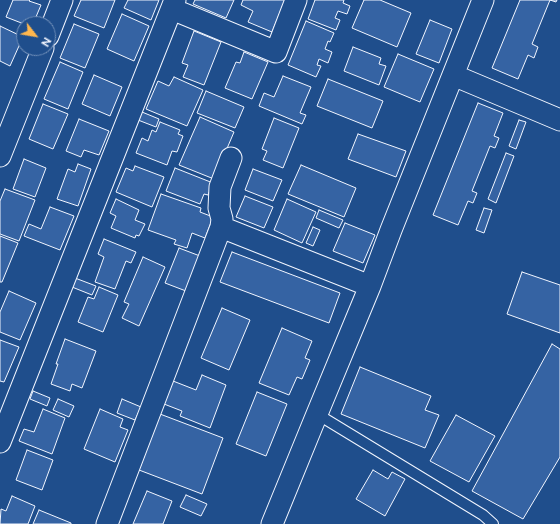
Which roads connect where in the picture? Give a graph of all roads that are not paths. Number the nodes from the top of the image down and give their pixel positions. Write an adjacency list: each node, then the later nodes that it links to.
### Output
1 (62, 0): 5 (street)
2 (296, 0): 4 (street)
3 (483, 0): 7 (street)
4 (174, 5): 14 (street)
5 (56, 16)
6 (40, 56): 9 (street)
7 (453, 75): 8 (street); 12 (street)
8 (560, 120)
9 (0, 156)
10 (231, 158): 11 (street)
11 (221, 227): 12 (street); 15 (street)
12 (370, 286): 13 (street)
13 (317, 414): 16 (street); 17 (lane)
14 (0, 442)
15 (107, 524)
16 (272, 524)
17 (494, 524)

